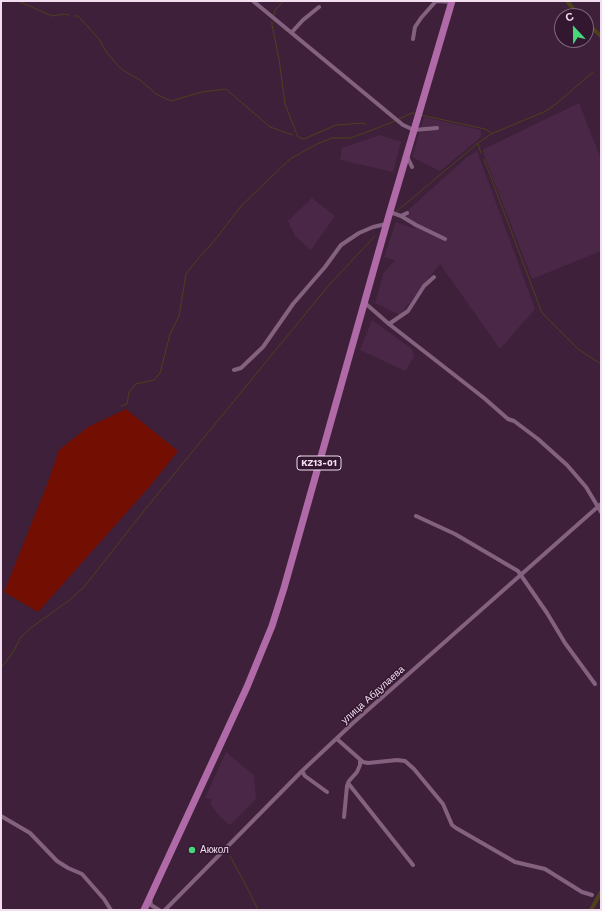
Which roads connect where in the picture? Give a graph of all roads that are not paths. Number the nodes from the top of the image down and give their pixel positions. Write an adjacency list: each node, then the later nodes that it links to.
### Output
1 (253, 1): 5 (street)
2 (436, 1): 3 (street); 6 (street)
3 (452, 1): 8 (highway, KZ13-01)
4 (319, 7): 5 (street)
5 (292, 32): 8 (street)
6 (413, 39)
7 (437, 128): 8 (street)
8 (414, 130): 9 (highway, KZ13-01)
9 (407, 156): 10 (street); 11 (highway, KZ13-01)
10 (412, 167)
11 (390, 212): 13 (street); 14 (highway, KZ13-01)
12 (407, 213): 13 (street)
13 (401, 216): 15 (street)
14 (386, 224): 17 (highway, KZ13-01); 19 (street)
15 (445, 240)
16 (434, 277): 18 (street)
17 (365, 303): 18 (street); 34 (highway, KZ13-01)
18 (389, 324): 20 (street)
19 (234, 370)
20 (600, 505): 21 (street); 23 (street, улица Абдулаева)
21 (601, 512)
22 (416, 516): 23 (street)
23 (521, 574): 24 (street); 25 (street, улица Абдулаева)
24 (595, 684)
25 (337, 739): 26 (street); 27 (street, улица Абдулаева)
26 (360, 761): 28 (street); 33 (street)
27 (302, 771): 29 (street); 38 (street, улица Абдулаева)
28 (348, 783): 31 (street); 32 (street)
29 (328, 792)
30 (1, 816): 35 (street)
31 (344, 817)
32 (413, 866)
33 (592, 894)
34 (150, 898): 36 (highway, KZ13-01); 37 (street)
35 (111, 910)
36 (144, 910)
37 (159, 910)
38 (165, 910)

